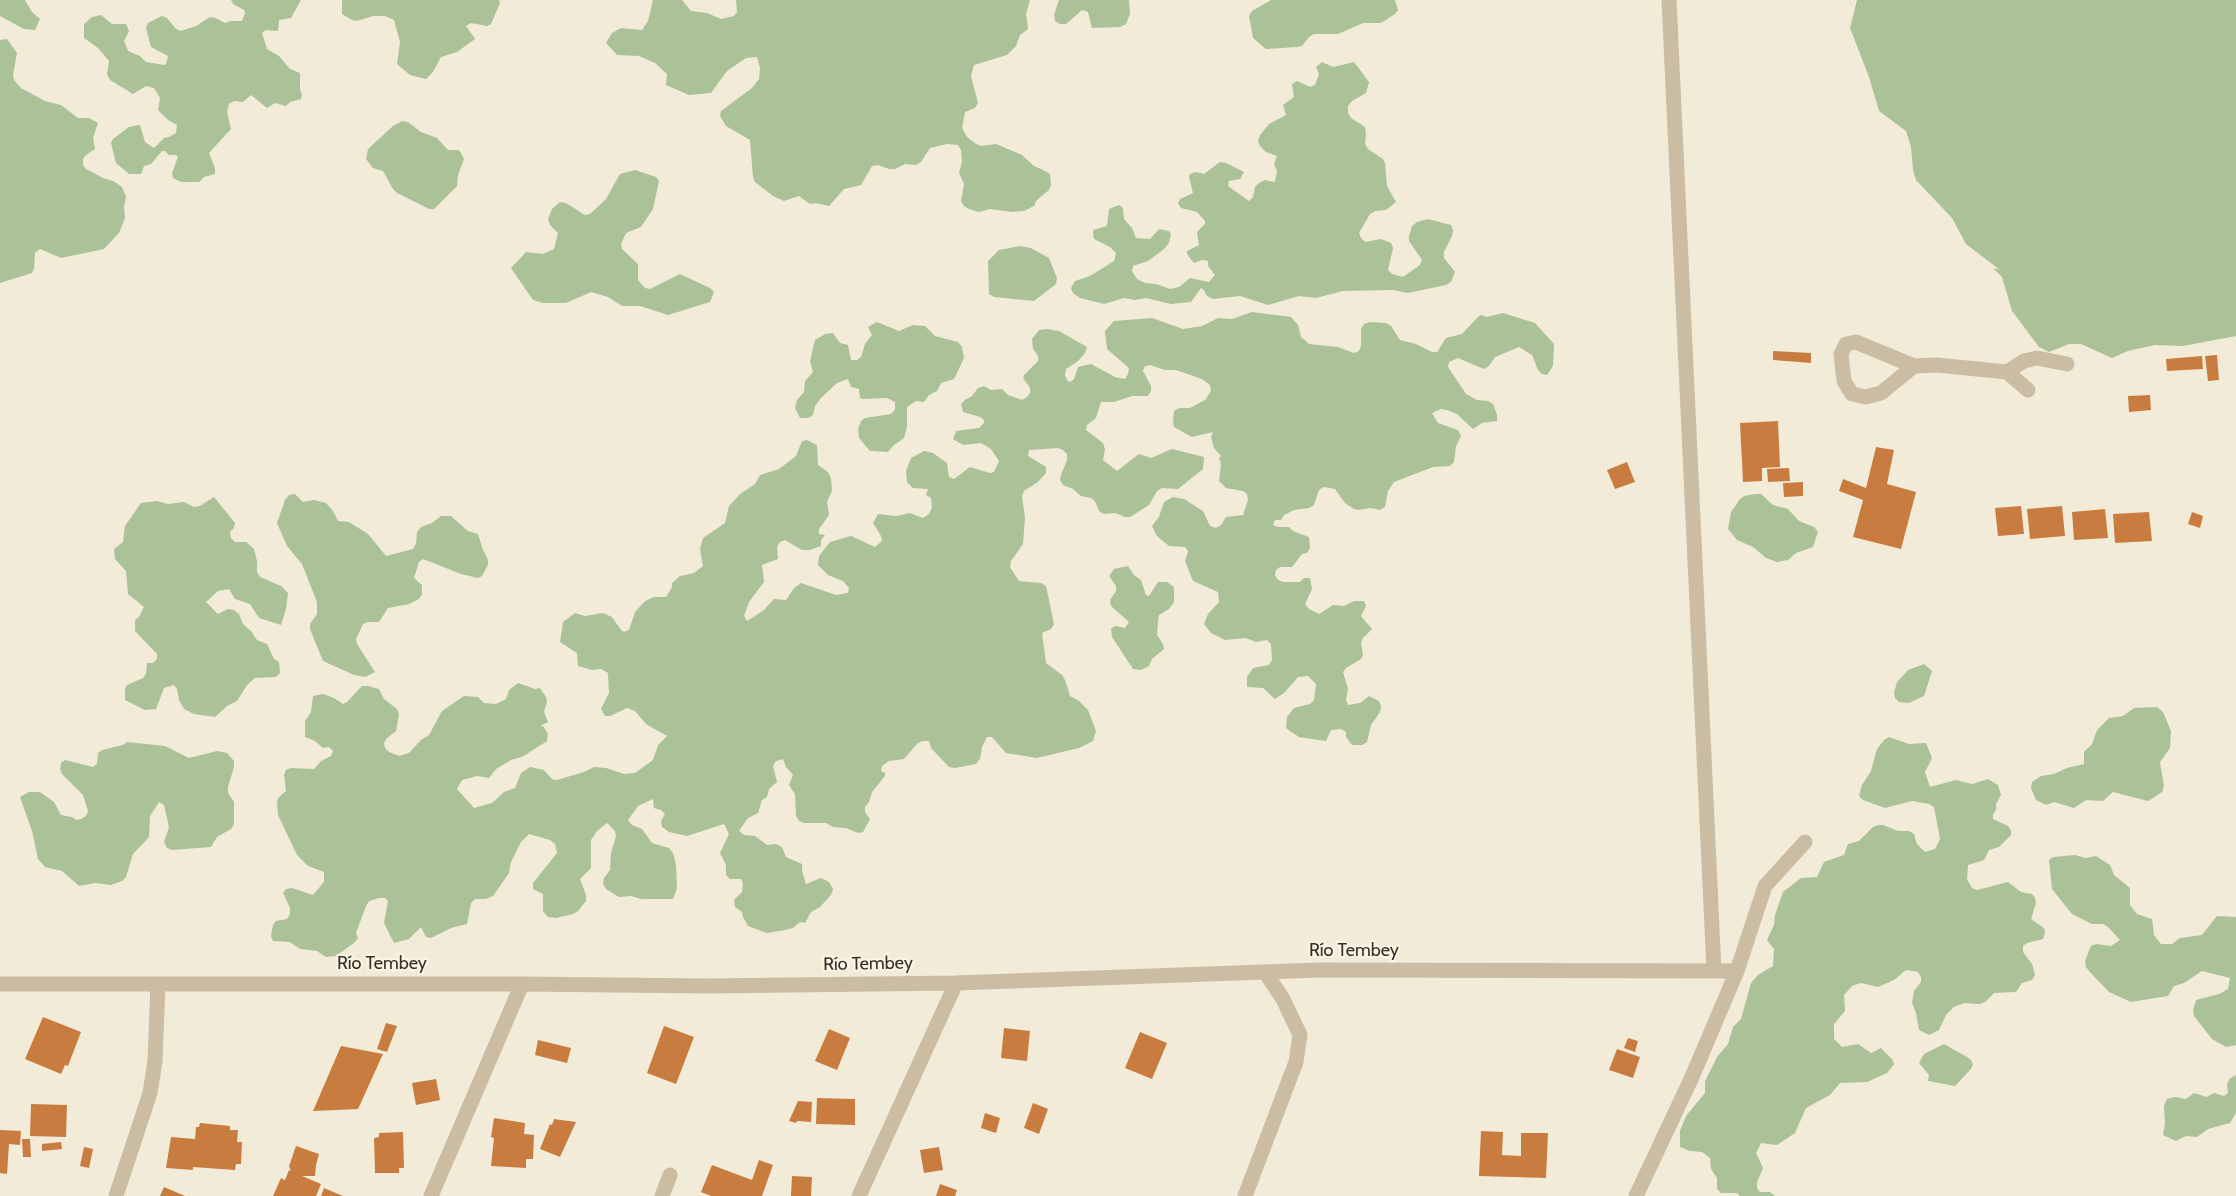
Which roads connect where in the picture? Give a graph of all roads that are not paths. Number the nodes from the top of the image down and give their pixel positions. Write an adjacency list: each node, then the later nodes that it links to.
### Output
1 (1669, 0): 7 (street)
2 (2067, 364): 4 (street)
3 (1914, 366): 3 (street); 4 (street)
4 (2007, 372): 5 (street)
5 (2028, 390)
6 (1805, 842): 8 (street)
7 (1714, 971): 8 (street, Río Tembey); 9 (street, Río Tembey)
8 (1737, 971): 20 (street)
9 (1265, 972): 10 (street, Río Tembey); 19 (street)
10 (956, 982): 13 (street, Río Tembey); 18 (street)
11 (0, 984): 12 (street, Río Tembey)
12 (158, 984): 13 (street, Río Tembey); 15 (street)
13 (522, 984): 16 (street)
14 (670, 1176): 17 (street)
15 (116, 1196)
16 (432, 1196)
17 (662, 1196)
18 (860, 1196)
19 (1245, 1196)
20 (1636, 1196)

